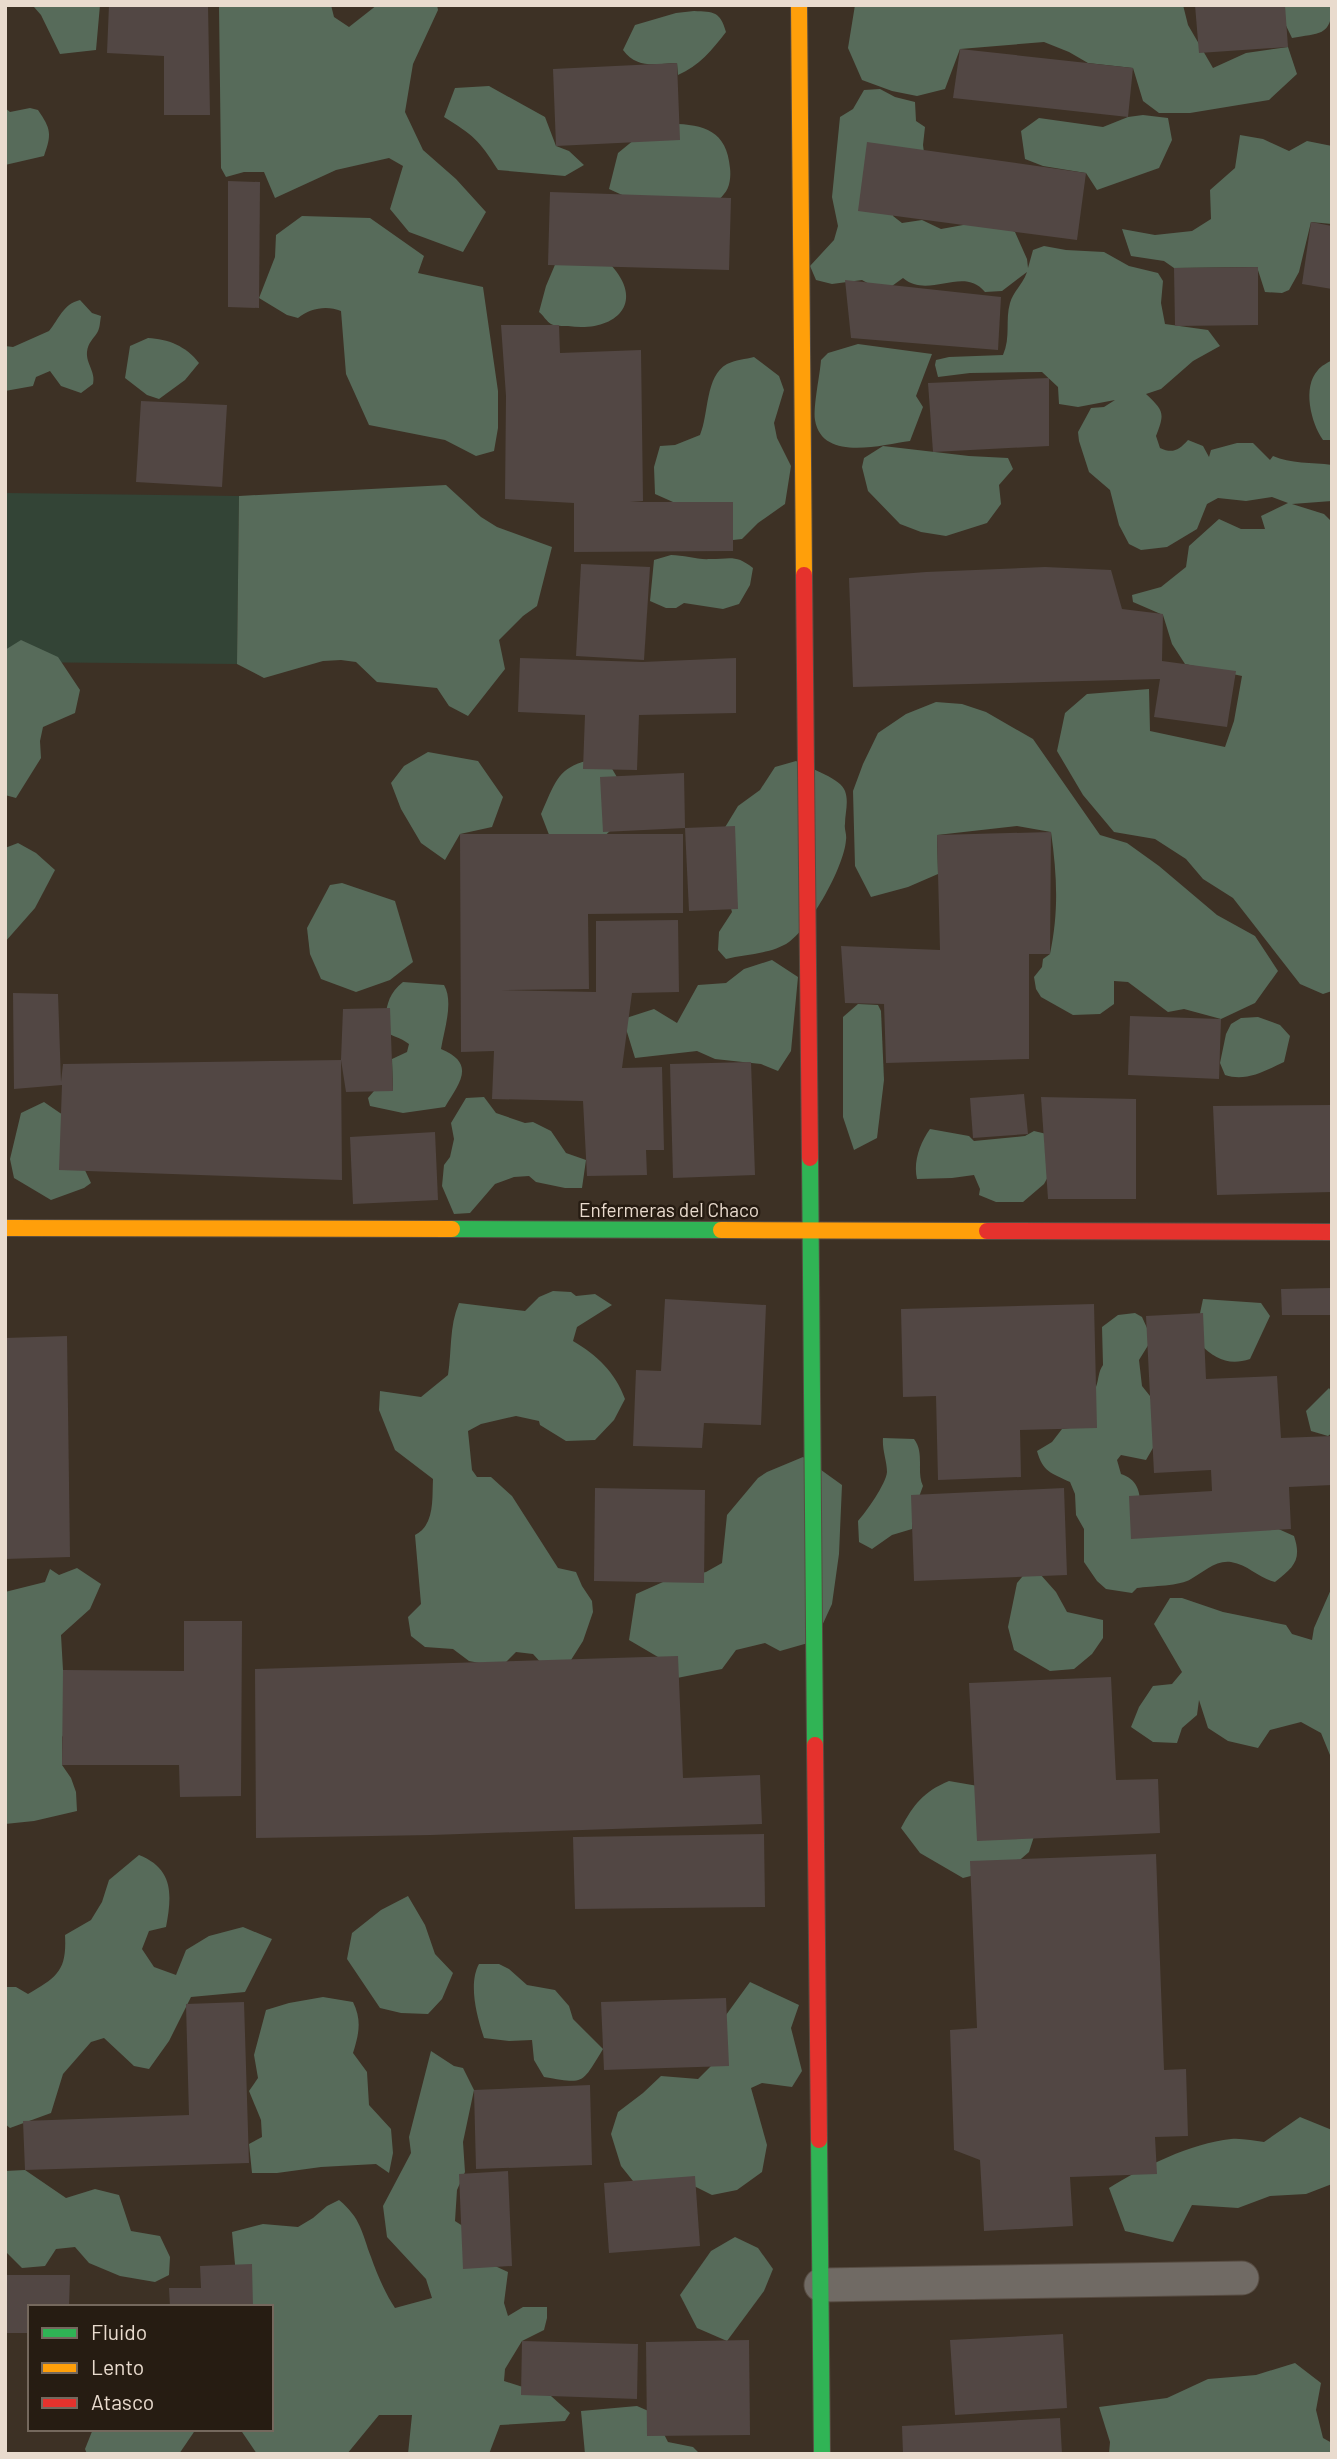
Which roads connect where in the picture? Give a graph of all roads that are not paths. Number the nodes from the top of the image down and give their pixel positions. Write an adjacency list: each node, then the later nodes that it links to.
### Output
1 (799, 5): 3 (street)
2 (5, 1228): 3 (street, Enfermeras del Chaco)
3 (811, 1230): 4 (street, Enfermeras del Chaco); 6 (street)
4 (1332, 1232)
5 (1242, 2278): 6 (lane)
6 (821, 2285): 7 (street)
7 (822, 2454)

